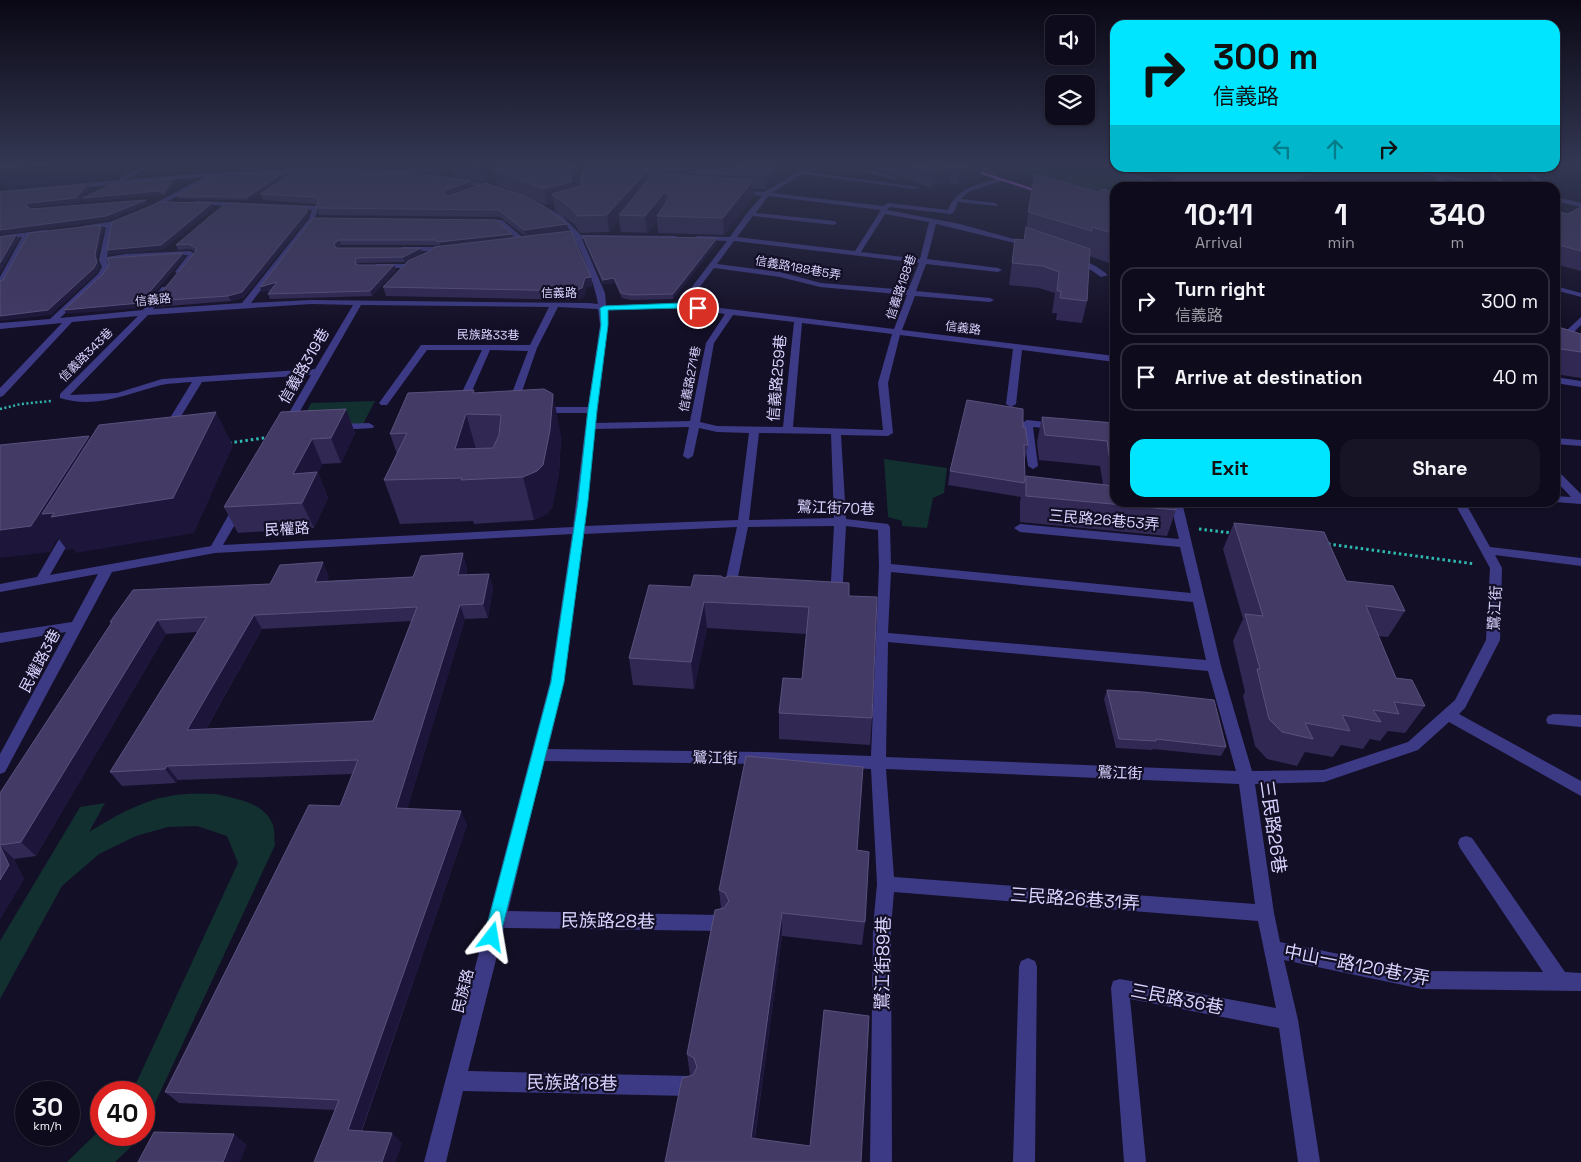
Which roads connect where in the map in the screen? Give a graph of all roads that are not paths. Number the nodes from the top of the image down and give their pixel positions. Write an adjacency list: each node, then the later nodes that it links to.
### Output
1 (123, 219): 11 (street)
2 (312, 219): 49 (street)
3 (563, 219): 16 (street, 民族路)
4 (746, 219): 21 (street)
5 (799, 219): 10 (street)
6 (878, 219): 31 (street)
7 (925, 219): 9 (street)
8 (474, 220): 23 (street)
9 (933, 221): 27 (street); 34 (street, 信義路188巷)
10 (834, 223)
11 (110, 224): 12 (street); 33 (street)
12 (74, 229)
13 (655, 230): 17 (street)
14 (55, 231): 15 (street)
15 (28, 235): 18 (street); 42 (street)
16 (575, 236): 17 (street); 52 (street, 民族路)
17 (650, 237): 19 (street)
18 (0, 238)
19 (683, 238)
20 (692, 238): 21 (street)
21 (732, 239): 31 (street); 37 (street)
22 (532, 240): 23 (street)
23 (523, 241): 24 (street)
24 (514, 242)
25 (174, 247): 30 (street)
26 (398, 249): 29 (street)
27 (1043, 250)
28 (442, 251): 29 (street)
29 (433, 252): 35 (street)
30 (167, 253): 33 (street); 40 (street)
31 (857, 253): 34 (street)
32 (1068, 259): 39 (street)
33 (103, 260): 58 (street)
34 (923, 262): 38 (street); 45 (street, 信義路188巷)
35 (414, 263): 36 (street); 41 (street)
36 (371, 266)
37 (712, 266): 45 (street, 信義路188巷5弄); 51 (street)
38 (998, 270)
39 (1104, 275)
40 (174, 277)
41 (398, 278)
42 (0, 284)
43 (168, 284): 54 (street)
44 (1560, 289): 46 (street)
45 (910, 294): 47 (street, 信義路188巷5弄); 60 (street, 信義路188巷)
46 (1581, 295)
47 (990, 300)
48 (358, 302): 49 (street, 信義路); 50 (street, 信義路); 67 (street, 信義路319巷)
49 (244, 306): 54 (street, 信義路)
50 (554, 306): 52 (street, 信義路); 65 (street)
51 (681, 306): 52 (street, 信義路); 53 (street, 信義路)
52 (604, 308): 75 (street, 民族路)
53 (731, 312): 57 (street, 信義路); 76 (street, 信義路271巷)
54 (144, 314): 55 (street, 信義路); 68 (street, 信義路343巷)
55 (68, 320): 58 (street, 信義路); 71 (street)
56 (1581, 320): 61 (street)
57 (798, 321): 60 (street, 信義路); 82 (street, 信義路259巷)
58 (50, 322): 59 (street, 信義路)
59 (0, 326)
60 (897, 332): 63 (street, 信義路); 84 (street, 信義路188巷)
61 (1567, 342): 62 (main road)
62 (1581, 342)
63 (1018, 347): 66 (street, 信義路); 73 (street)
64 (487, 348): 65 (street, 民族路33巷); 72 (street, 民族路33巷); 74 (street)
65 (533, 348): 75 (street, 民族路33巷)
66 (1110, 358)
67 (318, 372): 68 (street, 信義路343巷); 83 (street, 信義路319巷)
68 (199, 379): 85 (street)
69 (1560, 381): 70 (street)
70 (1581, 384)
71 (0, 394)
72 (384, 403)
73 (1011, 404)
74 (467, 410)
75 (592, 410): 78 (street, 民族路)
76 (695, 424): 78 (street); 81 (street); 88 (street, 信義路271巷)
77 (369, 426): 79 (street)
78 (590, 426): 100 (street, 民族路)
79 (322, 428)
80 (1066, 428): 89 (street)
81 (754, 430): 82 (street, 信義路259巷); 98 (street, 信義路259巷)
82 (788, 430): 84 (street)
83 (286, 432)
84 (836, 432): 97 (street)
85 (163, 438)
86 (1560, 441): 87 (street)
87 (1581, 443)
88 (688, 456)
89 (1032, 466)
90 (1560, 479): 93 (street)
91 (1560, 499): 93 (street)
92 (243, 500): 102 (street)
93 (1581, 501)
94 (1177, 507): 101 (street, 三民路26巷)
95 (1461, 507): 103 (street, 鷺江街)
96 (78, 516): 107 (street)
97 (840, 522): 98 (street, 鷺江街70巷); 105 (street, 鷺江街70巷); 111 (street)
98 (743, 524): 100 (street, 鷺江街70巷); 110 (street, 信義路259巷)
99 (1020, 528): 101 (street, 三民路26巷53弄)
100 (579, 530): 102 (street, 民權路); 119 (street, 民族路)
101 (1184, 536): 109 (street, 三民路26巷)
102 (215, 549): 106 (street, 民權路)
103 (1487, 550): 104 (street); 116 (street, 鷺江街)
104 (1581, 562)
105 (885, 567): 109 (street); 113 (street, 鷺江街70巷)
106 (107, 569): 107 (street, 民權路); 112 (street, 民權路3巷)
107 (40, 582): 108 (street, 民權路)
108 (0, 588)
109 (1199, 598): 115 (street, 三民路26巷)
110 (727, 599)
111 (836, 604)
112 (77, 626): 114 (street); 121 (street, 民權路3巷)
113 (881, 637): 115 (street); 120 (street, 鷺江街70巷)
114 (0, 638)
115 (1214, 666): 122 (street, 三民路26巷)
116 (1449, 714): 122 (street, 鷺江街); 123 (street)
117 (1553, 720): 118 (street)
118 (1581, 721)
119 (539, 755): 120 (street, 鷺江街); 127 (street, 民族路)
120 (878, 764): 122 (street, 鷺江街); 125 (street, 鷺江街89巷)
121 (0, 768)
122 (1246, 778): 126 (street, 三民路26巷)
123 (1581, 788)
124 (1466, 843): 132 (street)
125 (886, 884): 126 (street, 三民路26巷31弄); 137 (street, 鷺江街89巷)
126 (1264, 913): 129 (street, 三民路26巷)
127 (496, 919): 128 (street, 民族路28巷); 134 (street, 民族路)
128 (720, 923)
129 (1273, 949): 132 (street, 中山一路120巷7弄); 133 (street, 三民路26巷)
130 (1028, 967): 138 (street)
131 (1581, 982): 132 (street, 中山一路120巷7弄)
132 (1562, 983)
133 (1288, 1020): 139 (street, 三民路36巷); 140 (street, 三民路26巷)
134 (455, 1081): 135 (street, 民族路18巷); 136 (street, 民族路)
135 (689, 1086)
136 (435, 1162)
137 (881, 1162)
138 (1024, 1162)
139 (1135, 1162)
140 (1309, 1162)

